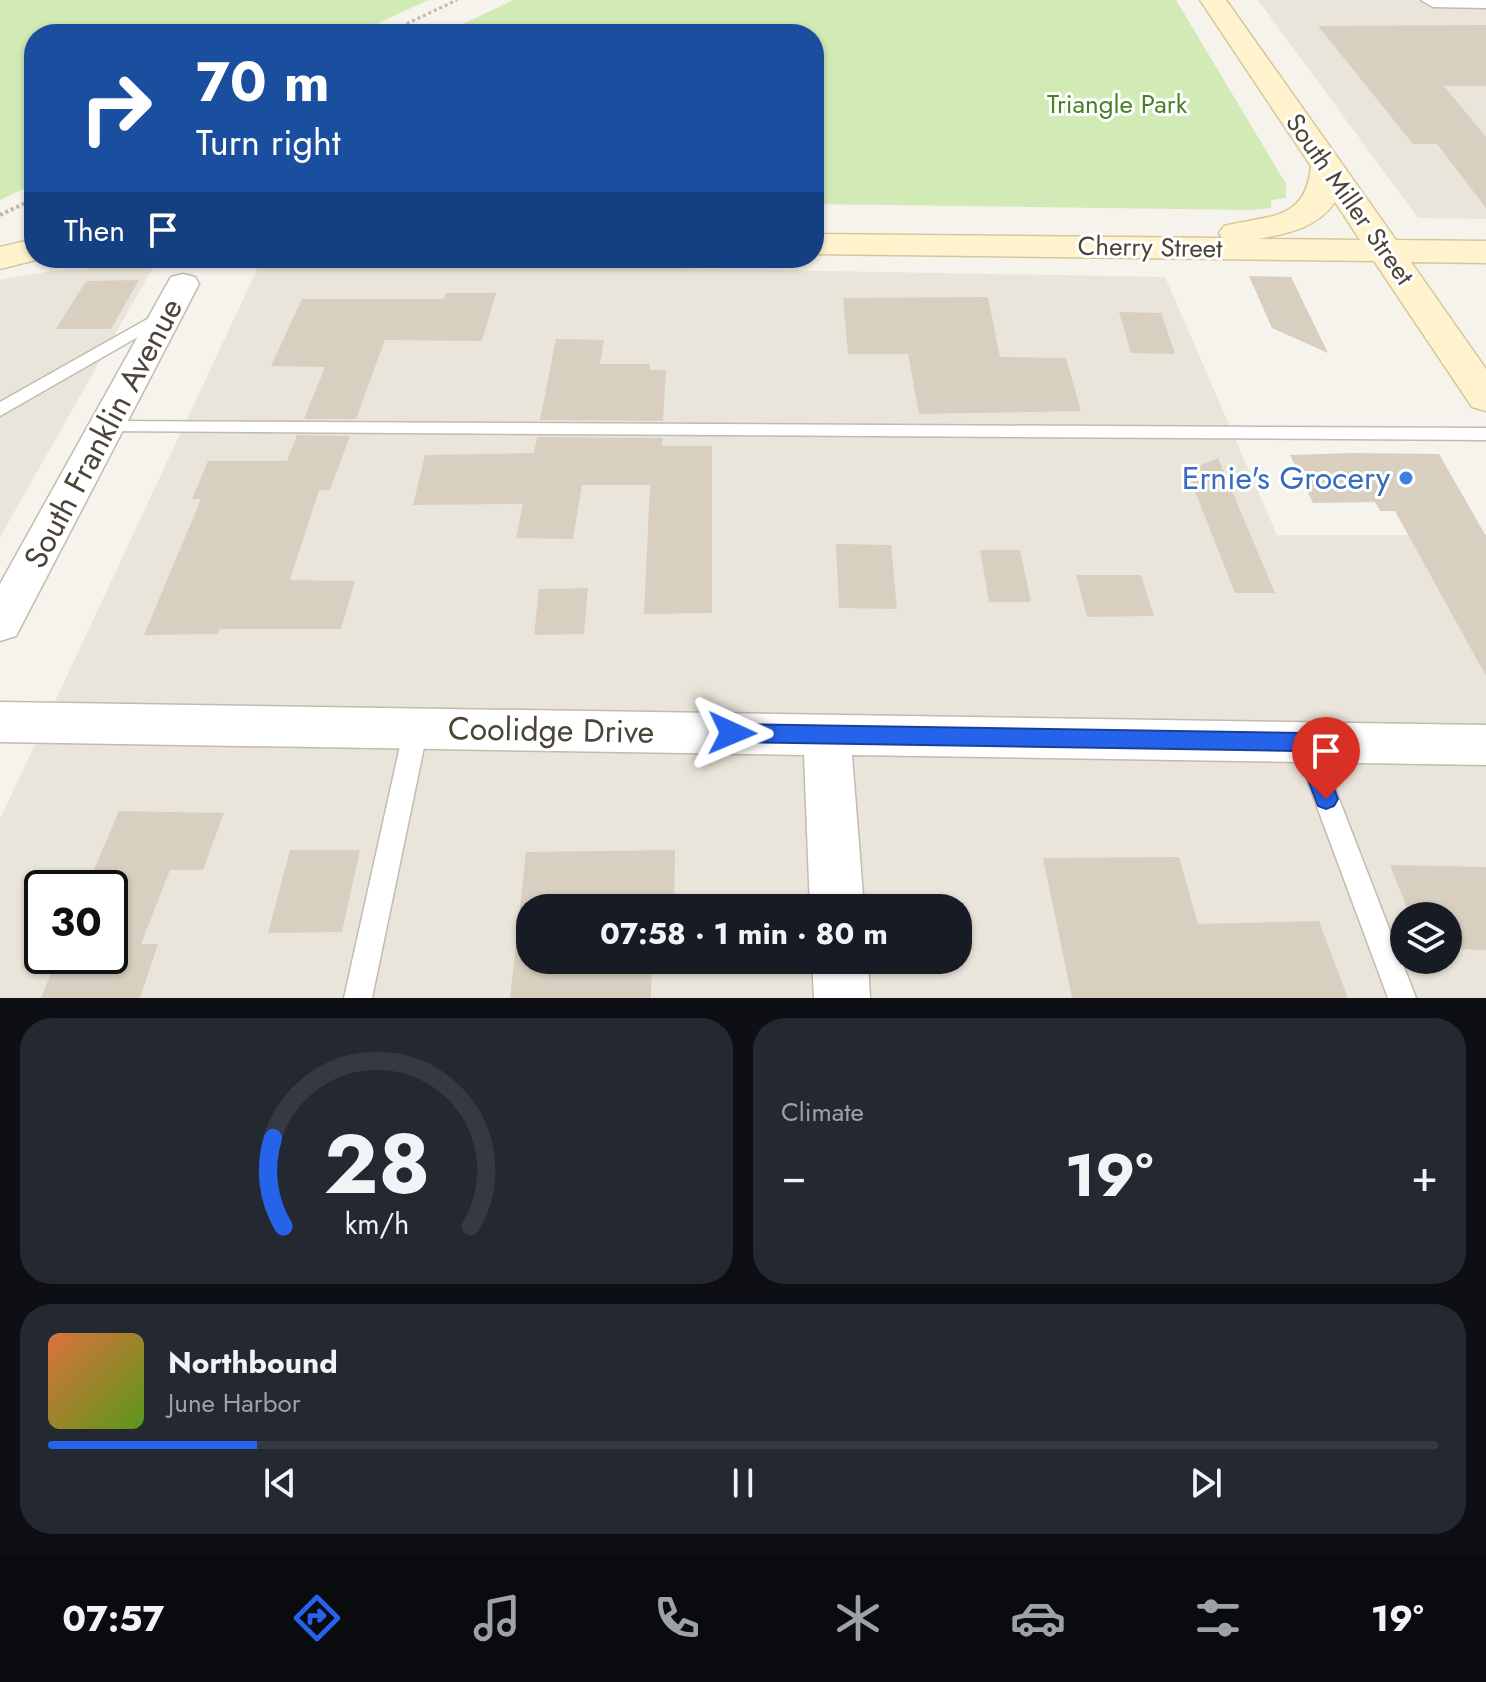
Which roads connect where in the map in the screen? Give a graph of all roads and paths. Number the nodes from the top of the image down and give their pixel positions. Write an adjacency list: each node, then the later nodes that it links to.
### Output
1 (457, 0): 5 (path)
2 (1213, 0): 6 (main road, South Miller Street)
3 (1433, 0): 4 (street)
4 (1486, 1)
5 (406, 24)
6 (1327, 166): 10 (main road); 11 (main road, South Miller Street)
7 (24, 204): 8 (path)
8 (0, 215)
9 (824, 244): 10 (main road, Cherry Street)
10 (1167, 248): 11 (main road, Cherry Street)
11 (1386, 250): 13 (main road, Cherry Street); 16 (main road, South Miller Street)
12 (24, 252): 14 (main road)
13 (1486, 252)
14 (0, 258)
15 (176, 298): 17 (lane); 18 (street, South Franklin Avenue)
16 (1486, 398)
17 (0, 410)
18 (106, 427): 19 (lane); 20 (street, South Franklin Avenue)
19 (1486, 434)
20 (0, 624)
21 (0, 722): 22 (street, Coolidge Drive)
22 (416, 728): 23 (street, Coolidge Drive); 28 (lane)
23 (827, 735): 24 (street, Coolidge Drive); 26 (street)
24 (1305, 742): 25 (street, Coolidge Drive); 30 (lane)
25 (1486, 745)
26 (836, 894)
27 (841, 974): 29 (street)
28 (358, 998)
29 (842, 998)
30 (1402, 998)

